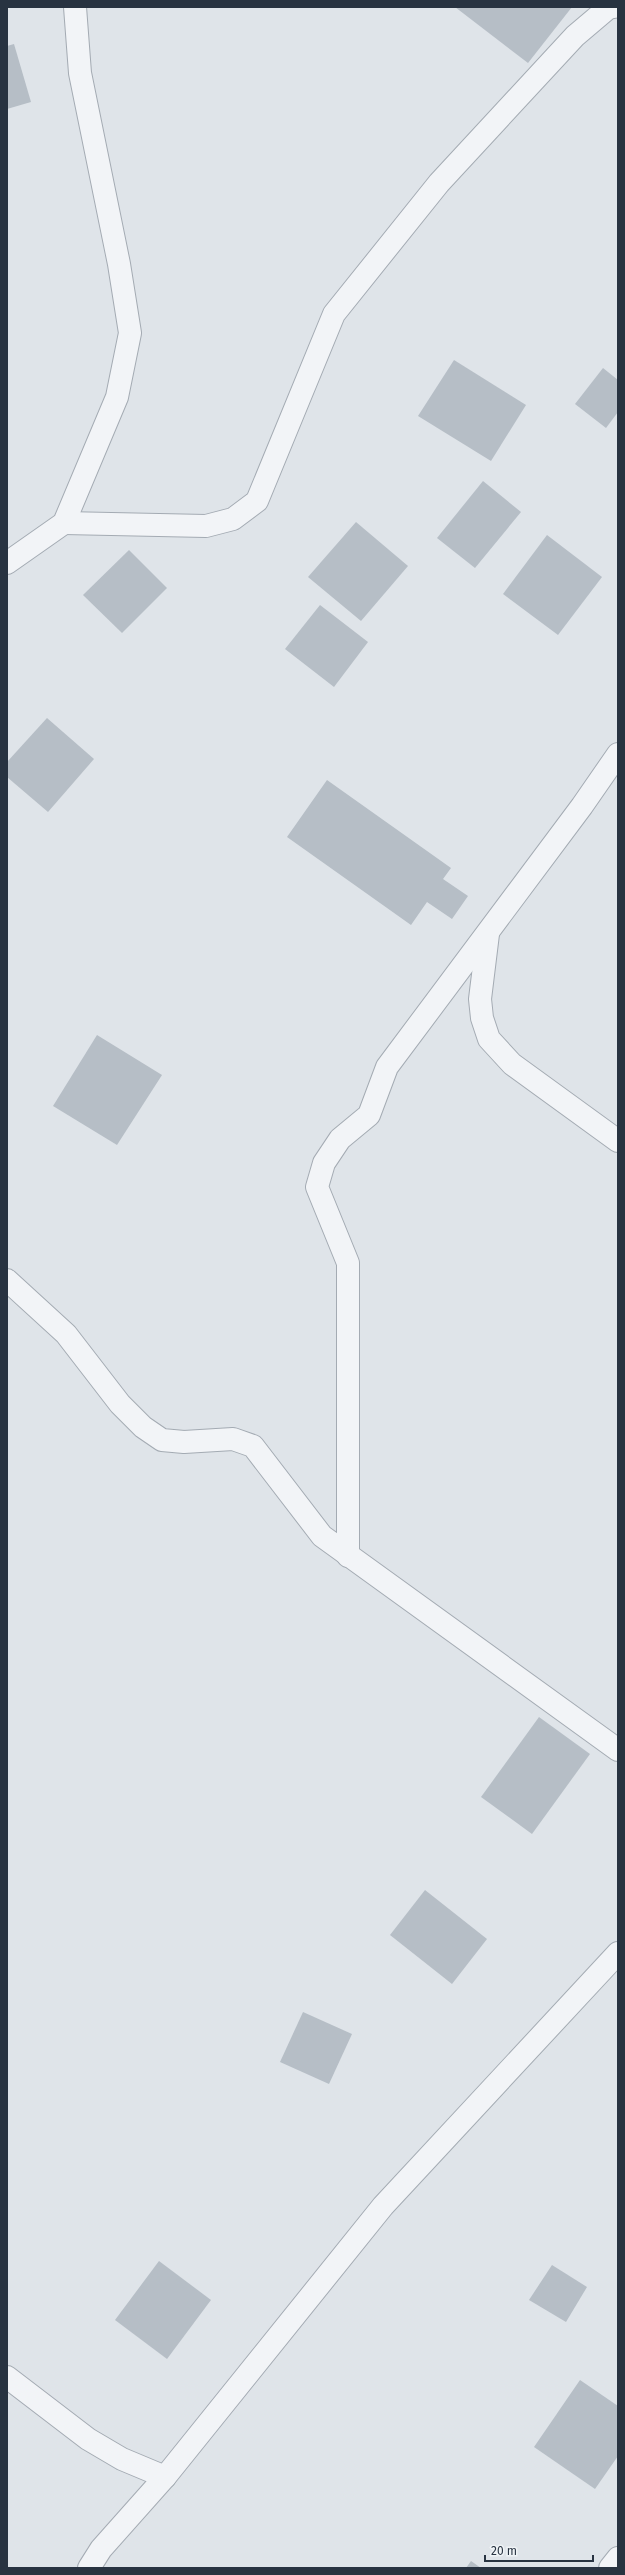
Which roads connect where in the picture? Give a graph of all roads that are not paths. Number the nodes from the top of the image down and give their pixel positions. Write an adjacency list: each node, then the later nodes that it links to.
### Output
1 (75, 7): 3 (street)
2 (614, 7): 3 (street)
3 (64, 523): 4 (street)
4 (7, 563)
5 (618, 754): 6 (street)
6 (488, 933): 7 (street); 9 (street)
7 (618, 1141)
8 (7, 1280): 9 (street)
9 (348, 1556): 10 (street)
10 (618, 1750)
11 (618, 1953): 13 (street)
12 (7, 2378): 13 (street)
13 (165, 2477): 15 (street)
14 (618, 2558): 16 (street)
15 (89, 2568)
16 (610, 2568)

